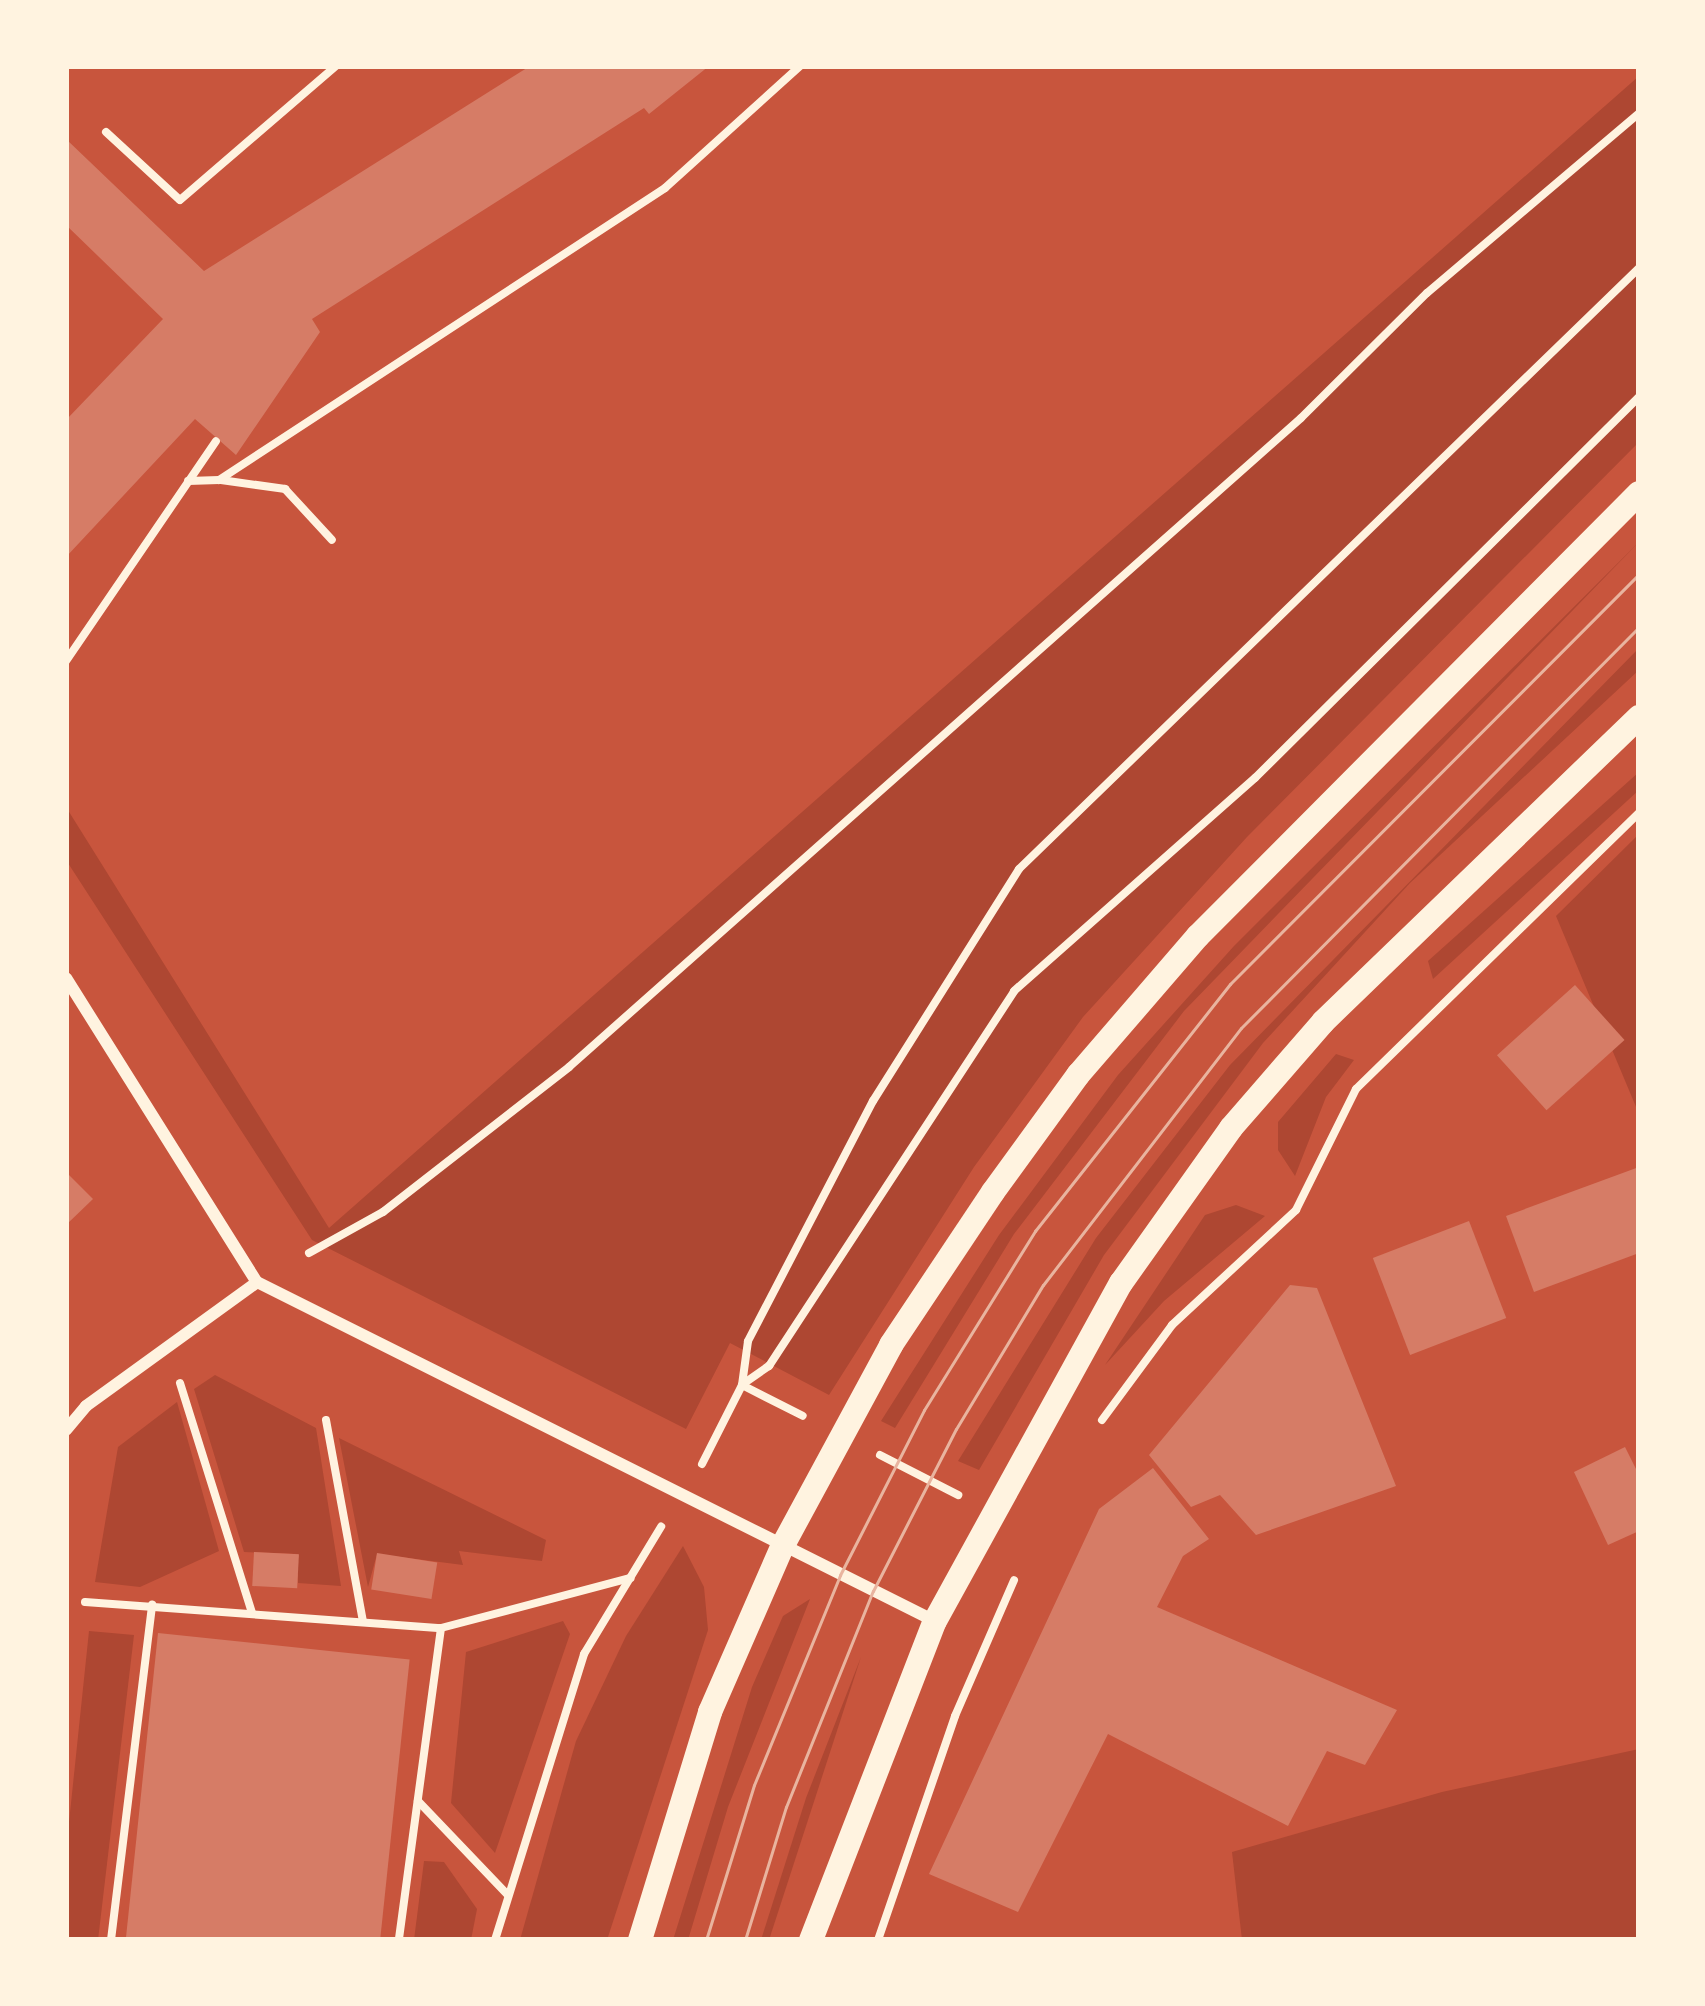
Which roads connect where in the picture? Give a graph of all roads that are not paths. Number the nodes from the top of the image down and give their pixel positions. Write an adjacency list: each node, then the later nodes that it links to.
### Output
1 (1639, 494): 6 (main road)
2 (1639, 717): 7 (main road)
3 (66, 979): 4 (street)
4 (256, 1282): 5 (street); 6 (street)
5 (66, 1430)
6 (782, 1547): 7 (street); 8 (main road)
7 (934, 1621): 9 (main road)
8 (640, 1940)
9 (811, 1940)

